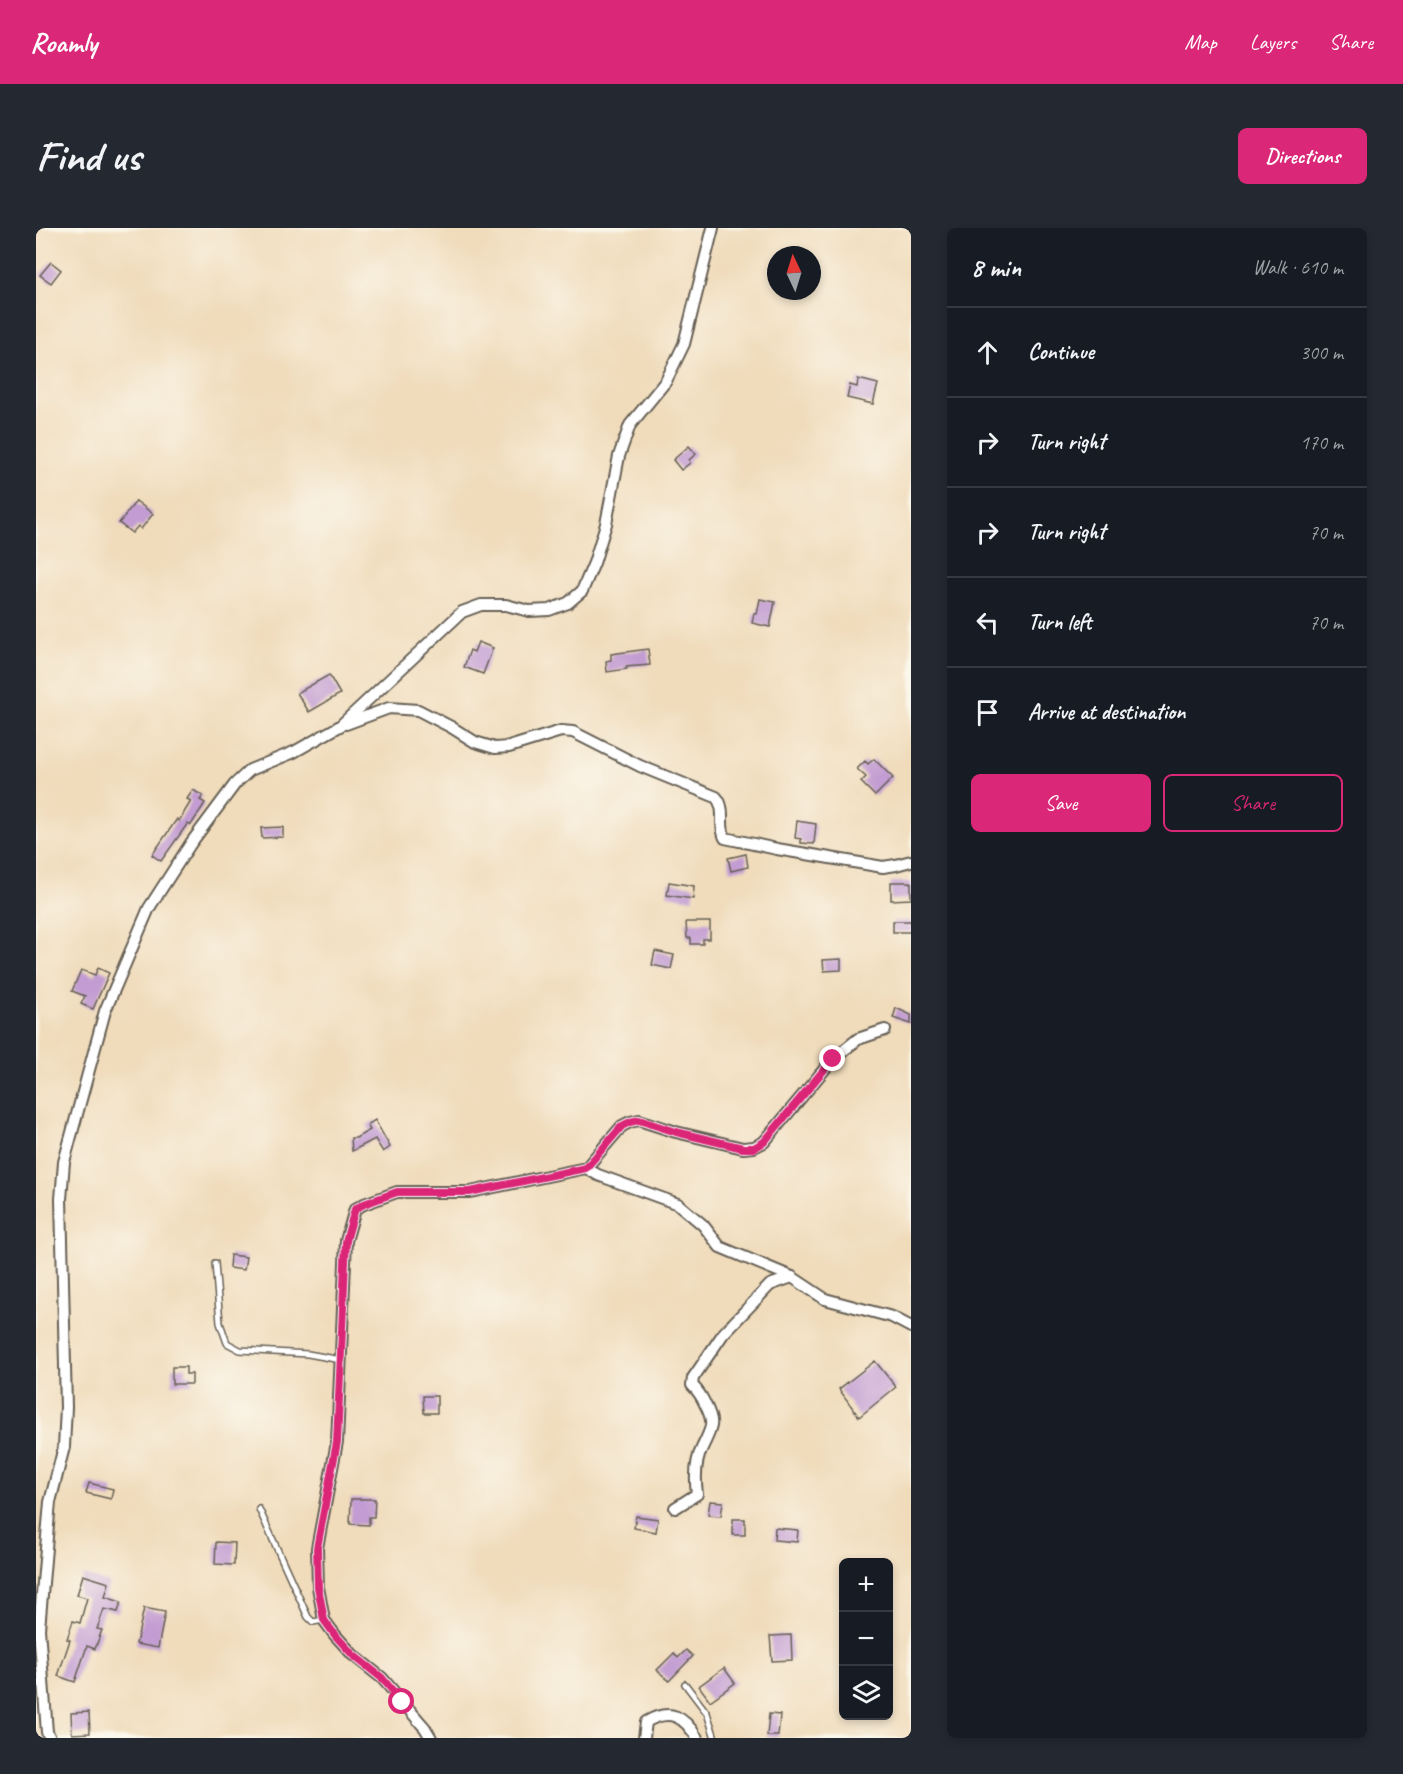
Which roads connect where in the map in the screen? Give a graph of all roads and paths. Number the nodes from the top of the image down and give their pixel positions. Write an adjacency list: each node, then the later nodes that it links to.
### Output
1 (713, 228): 2 (street)
2 (340, 726): 3 (street); 14 (street)
3 (911, 861)
4 (885, 1030): 5 (street)
5 (586, 1168): 7 (street); 9 (street)
6 (215, 1263): 9 (lane)
7 (792, 1277): 8 (street); 10 (street)
8 (911, 1327)
9 (341, 1359): 12 (street)
10 (675, 1508)
11 (260, 1509): 12 (lane)
12 (324, 1620): 15 (street)
13 (685, 1684): 18 (lane)
14 (50, 1738)
15 (431, 1738)
16 (644, 1738): 17 (street)
17 (697, 1738)
18 (715, 1738)

